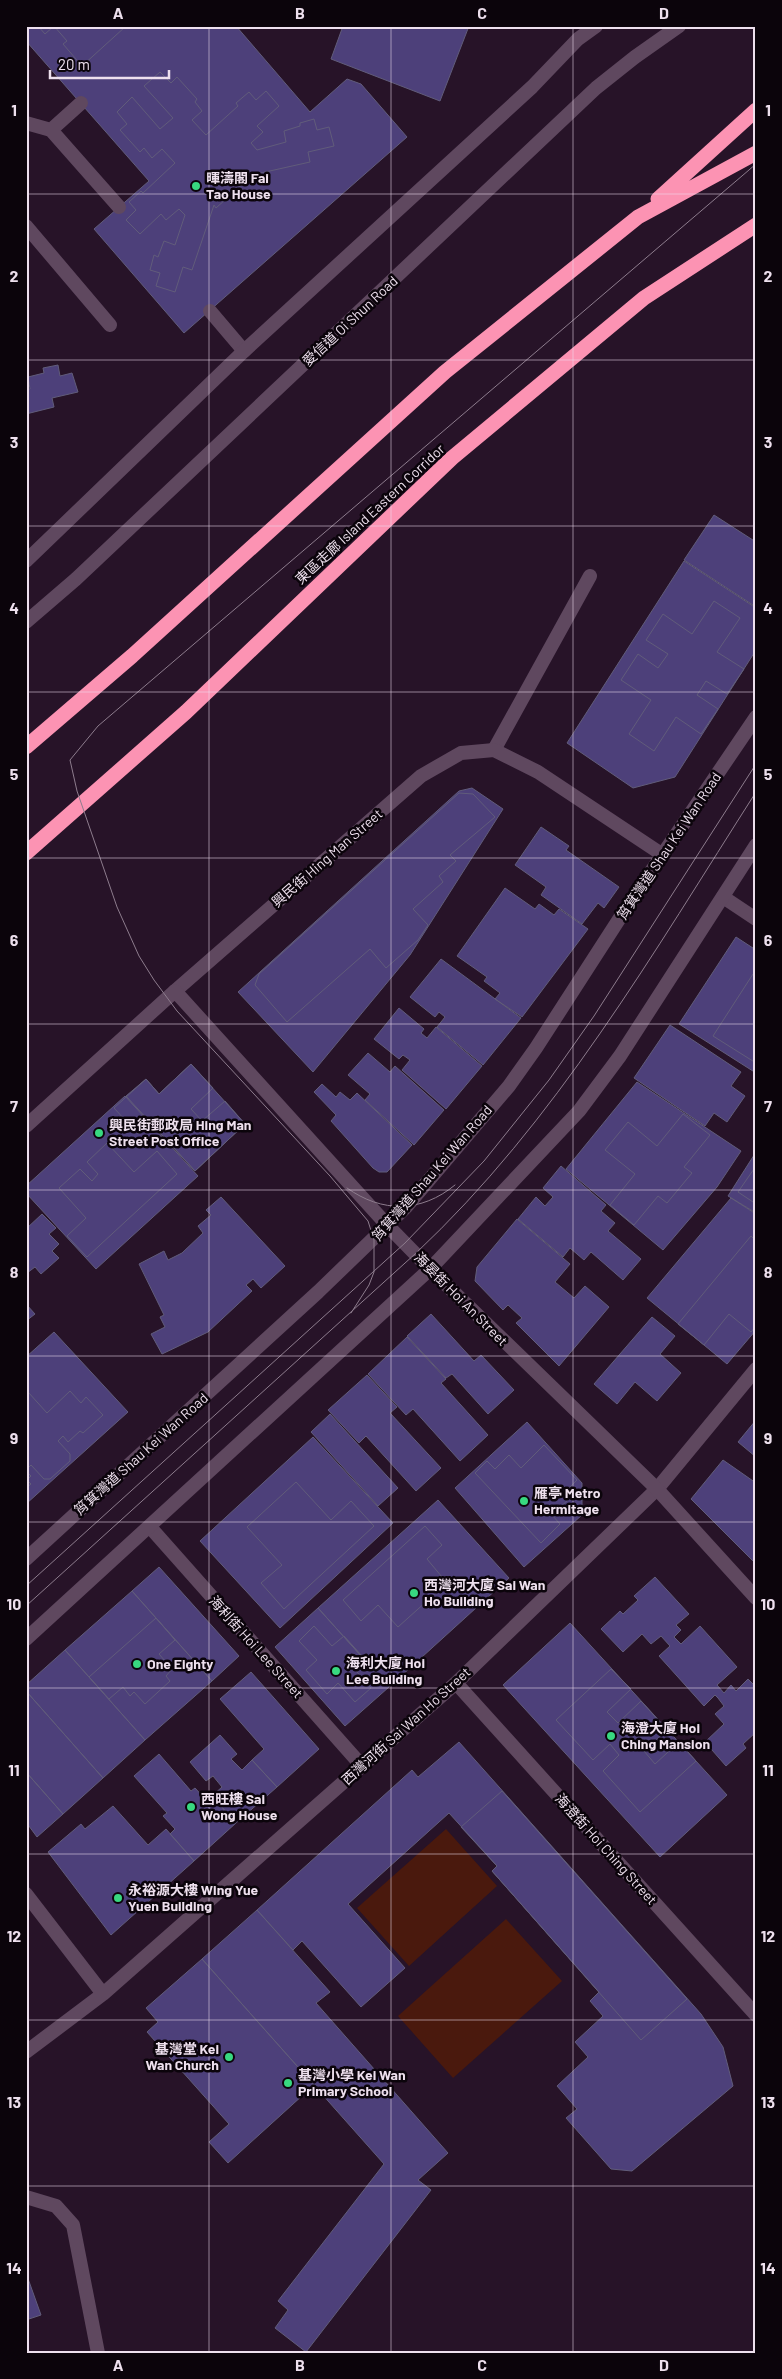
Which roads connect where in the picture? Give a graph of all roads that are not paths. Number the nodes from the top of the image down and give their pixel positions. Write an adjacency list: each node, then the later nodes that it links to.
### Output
1 (596, 26): 14 (main road)
2 (678, 26): 17 (main road, 愛信道 Oi Shun Road)
3 (81, 103): 6 (main road)
4 (756, 110): 9 (highway)
5 (26, 124): 6 (main road)
6 (51, 130): 8 (main road)
7 (756, 153): 9 (highway)
8 (119, 207)
9 (638, 217): 19 (highway)
10 (756, 225): 22 (highway, 東區走廊 Island Eastern Corridor)
11 (26, 226): 13 (main road)
12 (210, 311): 14 (main road)
13 (110, 325)
14 (244, 351): 15 (main road)
15 (26, 561)
16 (590, 576): 20 (main road)
17 (26, 622)
18 (756, 717): 23 (main road, 筲箕灣道 Shau Kei Wan Road)
19 (26, 747)
20 (494, 750): 23 (main road); 26 (main road, 興民街 Hing Man Street)
21 (756, 845): 24 (main road)
22 (26, 853)
23 (663, 855): 28 (main road, 筲箕灣道 Shau Kei Wan Road)
24 (724, 897): 25 (main road); 29 (main road)
25 (756, 918)
26 (175, 991): 27 (main road, 興民街 Hing Man Street); 28 (main road, 海晏街 Hoi An Street)
27 (26, 1126)
28 (388, 1226): 29 (main road, 海晏街 Hoi An Street); 33 (main road, 筲箕灣道 Shau Kei Wan Road)
29 (430, 1269): 31 (main road, 海晏街 Hoi An Street); 32 (main road)
30 (756, 1369): 31 (main road, 西灣河街 Sai Wan Ho Street)
31 (657, 1489): 34 (main road, 海晏街 Hoi An Street); 36 (main road, 西灣河街 Sai Wan Ho Street)
32 (150, 1527): 35 (main road); 37 (main road, 海利街 Hoi Lee Street)
33 (26, 1559)
34 (756, 1598)
35 (26, 1639)
36 (456, 1683): 37 (main road, 西灣河街 Sai Wan Ho Street); 40 (main road, 海澄街 Hoi Ching Street)
37 (362, 1766): 39 (main road, 西灣河街 Sai Wan Ho Street)
38 (26, 1894): 39 (main road)
39 (102, 1994): 41 (main road, 西灣河街 Sai Wan Ho Street)
40 (756, 2015)
41 (26, 2052)
42 (26, 2197): 43 (main road)
43 (98, 2353)

